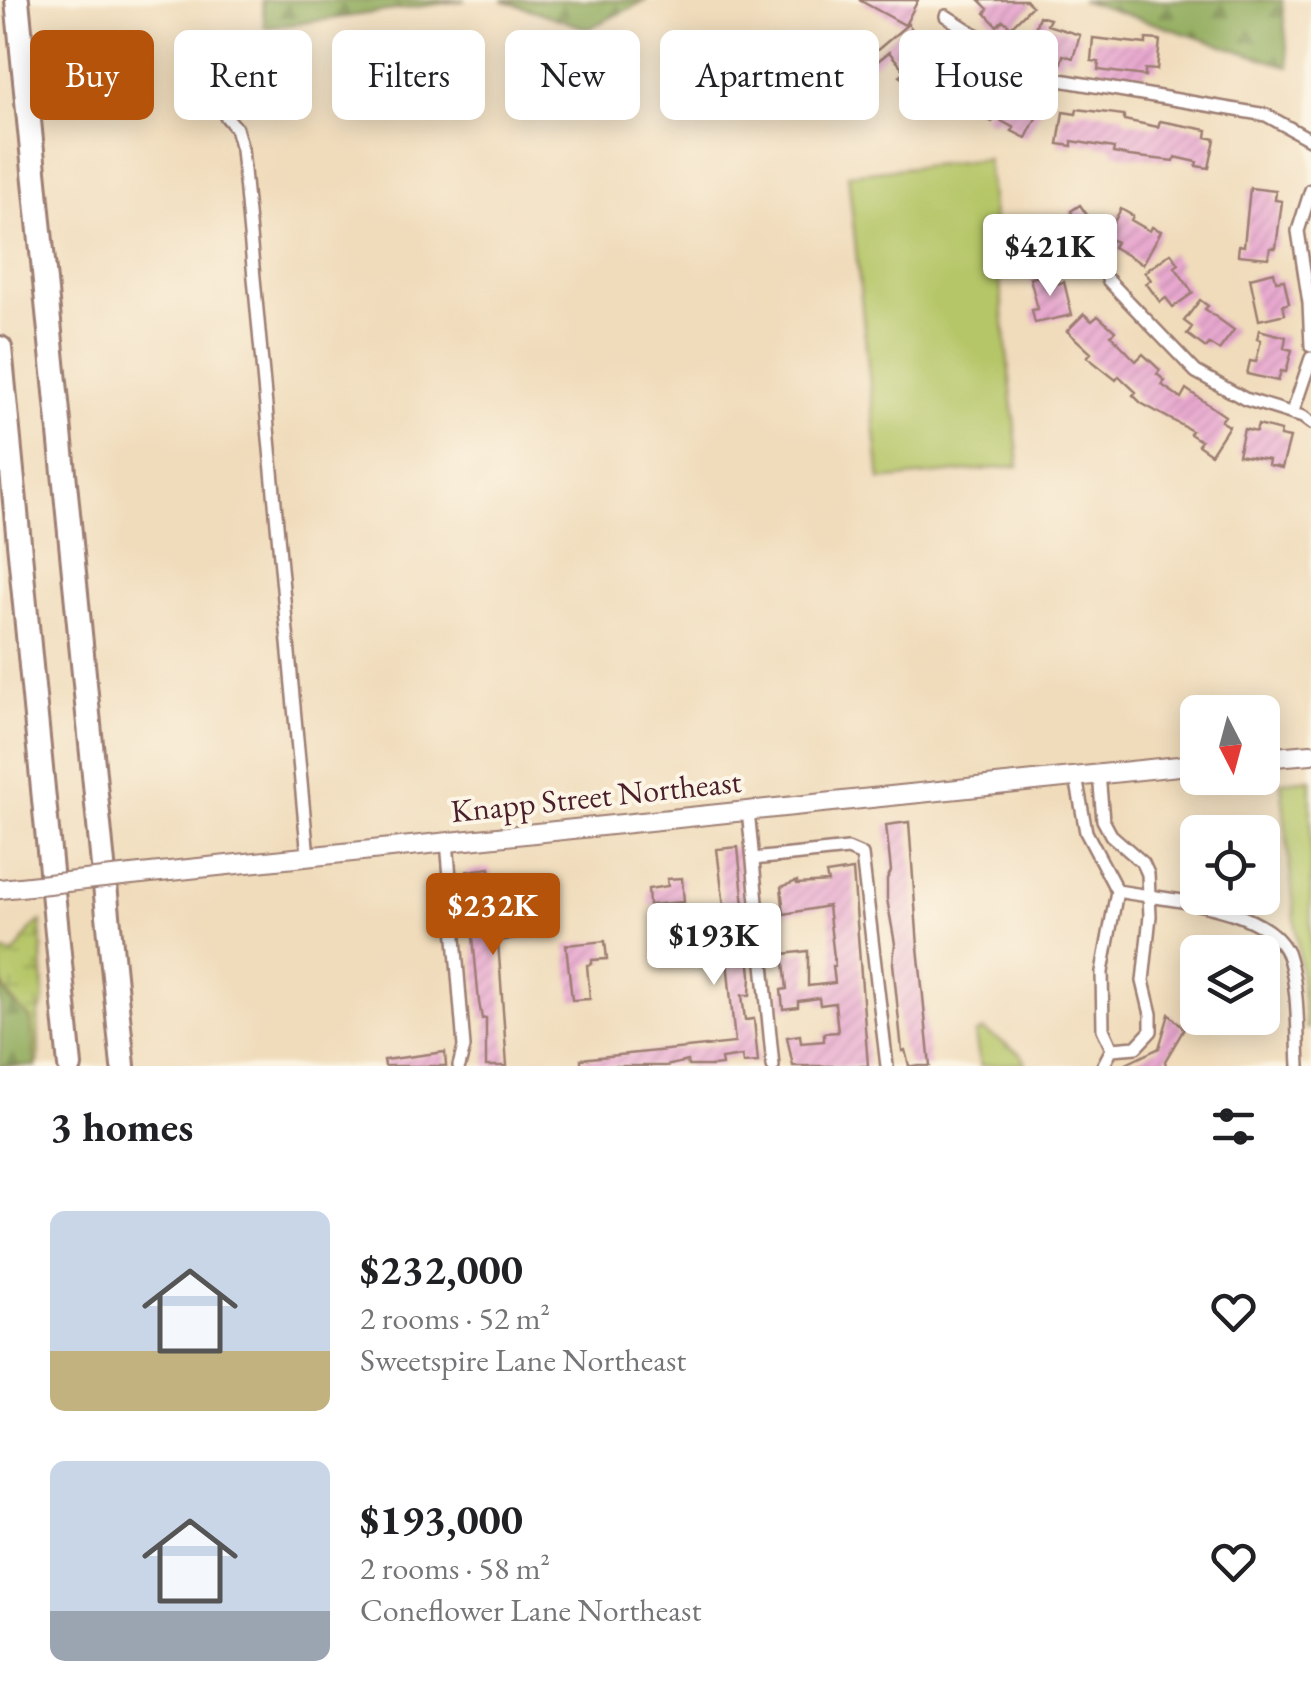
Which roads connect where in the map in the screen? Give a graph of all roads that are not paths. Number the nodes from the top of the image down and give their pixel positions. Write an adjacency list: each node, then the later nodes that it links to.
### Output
1 (17, 0): 26 (highway)
2 (946, 16): 4 (street)
3 (230, 120): 19 (street)
4 (1311, 140)
5 (1311, 190): 7 (street)
6 (1108, 280): 10 (street)
7 (1311, 346)
8 (0, 348): 25 (highway)
9 (1311, 358): 10 (street)
10 (1292, 414): 11 (street)
11 (1311, 423)
12 (1311, 754): 13 (main road)
13 (1280, 757)
14 (1180, 766): 15 (main road, Knapp Street Northeast)
15 (1100, 774): 16 (main road, Knapp Street Northeast); 23 (street)
16 (1076, 777): 17 (main road, Knapp Street Northeast); 22 (street)
17 (748, 810): 18 (main road, Knapp Street Northeast); 20 (street)
18 (446, 841): 19 (main road, Knapp Street Northeast); 27 (street)
19 (308, 857): 21 (main road, Knapp Street Northeast, bridge)
20 (753, 859): 28 (street); 29 (street)
21 (0, 890)
22 (1117, 891): 23 (street); 24 (street)
23 (1147, 896): 24 (street); 31 (street)
24 (1112, 1049): 30 (street)
25 (70, 1066)
26 (123, 1066)
27 (459, 1066)
28 (773, 1066)
29 (887, 1066)
30 (1103, 1066)
31 (1299, 1066)

